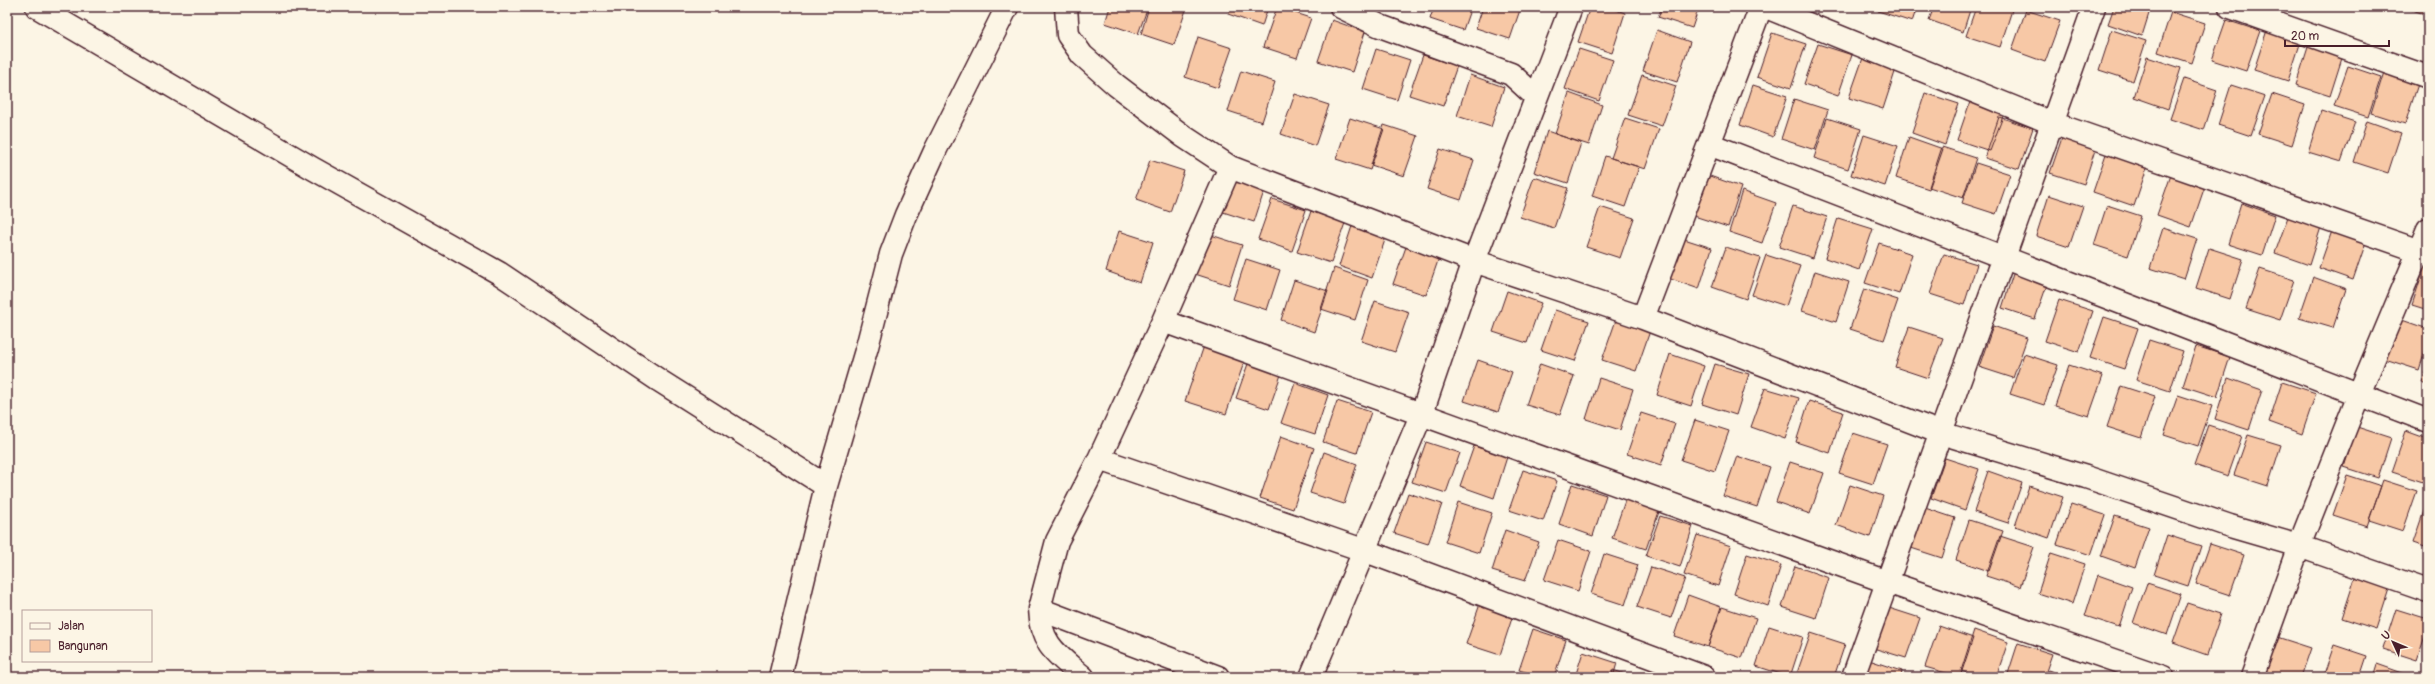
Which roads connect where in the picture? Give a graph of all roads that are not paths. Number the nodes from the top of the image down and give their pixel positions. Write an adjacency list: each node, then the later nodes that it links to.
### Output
1 (37, 7): 26 (street)
2 (1007, 7): 26 (street)
3 (1066, 7): 14 (street)
4 (1341, 7): 11 (street)
5 (1571, 7): 11 (street)
6 (1761, 7): 13 (street)
7 (1766, 7): 12 (street)
8 (2094, 7): 12 (street)
9 (2230, 7): 10 (street)
10 (2428, 77)
11 (1536, 97): 18 (street)
12 (2052, 123): 16 (street); 17 (street)
13 (1709, 144): 17 (street); 19 (street)
14 (1230, 166): 18 (street); 20 (street)
15 (2428, 229): 16 (street)
16 (2424, 253): 21 (street)
17 (2004, 257): 21 (street); 24 (street)
18 (1474, 261): 19 (street); 22 (street)
19 (1643, 318): 24 (street)
20 (1162, 321): 22 (street); 25 (street)
21 (2359, 394): 23 (street); 27 (street)
22 (1422, 413): 28 (street); 29 (street)
23 (2428, 421)
24 (1941, 433): 27 (street); 29 (street)
25 (1099, 459): 28 (street); 31 (street)
26 (826, 486): 32 (street)
27 (2299, 546): 30 (street); 39 (street)
28 (1363, 550): 35 (street); 36 (street)
29 (1887, 582): 37 (street); 38 (street)
30 (2428, 591)
31 (1039, 609): 33 (street); 34 (street)
32 (780, 677)
33 (1083, 677)
34 (1218, 677)
35 (1311, 677)
36 (1704, 677)
37 (1853, 677)
38 (2163, 677)
39 (2252, 677)

